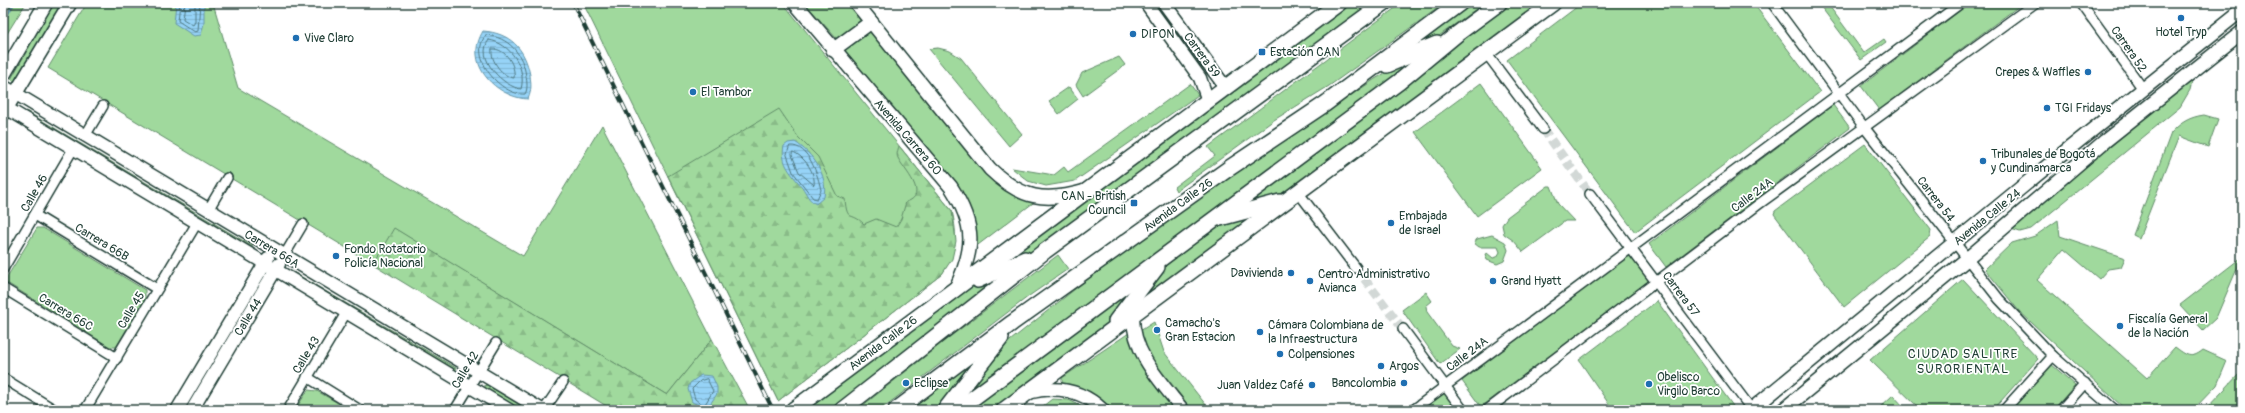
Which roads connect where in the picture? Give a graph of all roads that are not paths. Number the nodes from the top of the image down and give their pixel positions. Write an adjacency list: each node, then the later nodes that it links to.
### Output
1 (46, 3): 22 (main road)
2 (70, 3): 27 (main road)
3 (795, 3): 20 (main road, Avenida Carrera 60)
4 (856, 3): 17 (main road)
5 (1146, 3): 29 (street, Carrera 59)
6 (1164, 3): 25 (street, Carrera 59)
7 (1339, 3): 25 (main road, Avenida Calle 26)
8 (1384, 3): 47 (main road)
9 (1460, 3): 23 (main road, Avenida Calle 26)
10 (1499, 3): 19 (main road)
11 (1553, 3): 21 (main road)
12 (1772, 3): 28 (street, Carrera 54)
13 (1961, 3): 28 (street, Calle 24A)
14 (2035, 3): 32 (street, Calle 24A)
15 (2081, 3): 26 (street, Carrera 52)
16 (2242, 10): 26 (main road, Avenida Calle 24)
17 (871, 22): 20 (main road); 37 (main road)
18 (2242, 32): 50 (main road, Avenida Calle 24)
19 (1457, 34): 23 (main road); 42 (main road)
20 (833, 50): 58 (main road, Avenida Carrera 60)
21 (1486, 53): 33 (street); 39 (main road)
22 (3, 76)
23 (1361, 78): 61 (main road, Avenida Calle 26)
24 (3, 86): 27 (street, Carrera 66A)
25 (1226, 88): 29 (main road, Avenida Calle 26)
26 (2143, 90): 45 (main road, Avenida Calle 24)
27 (15, 94): 31 (main road); 34 (street, Carrera 66A)
28 (1840, 94): 32 (street, Carrera 54); 46 (street, Calle 24A)
29 (1208, 101): 37 (main road, Avenida Calle 26)
30 (103, 106): 34 (street)
31 (4, 110): 35 (street, Carrera 66A)
32 (1864, 127): 45 (street, Carrera 54); 55 (street, Calle 24A)
33 (1543, 129)
34 (85, 136): 40 (street, Carrera 66A)
35 (74, 149): 41 (street, Calle 46); 43 (street, Carrera 66A)
36 (227, 178): 40 (street)
37 (1090, 189): 58 (main road, Avenida Calle 26)
38 (1590, 194): 46 (street, Carrera 57)
39 (1293, 196): 42 (main road); 52 (street); 60 (main road)
40 (208, 210): 48 (street, Carrera 66A)
41 (35, 215): 53 (street, Calle 46); 57 (street, Carrera 66B)
42 (1212, 221): 49 (main road)
43 (196, 223): 51 (street, Carrera 66A); 57 (street, Calle 45)
44 (303, 224): 48 (street, Calle 44)
45 (1955, 243): 50 (street, Carrera 54); 95 (main road, Avenida Calle 24)
46 (1630, 247): 55 (street, Carrera 57); 73 (street, Calle 24A)
47 (1045, 251): 58 (main road); 85 (main road)
48 (279, 252): 51 (street, Calle 44); 54 (street, Calle 44); 67 (street, Carrera 66A)
49 (1167, 253): 63 (main road); 88 (main road)
50 (1967, 259): 65 (street, Carrera 54); 96 (main road, Avenida Calle 24)
51 (265, 264): 54 (street, Carrera 66A); 77 (street, Calle 44)
52 (1356, 268)
53 (3, 269)
54 (275, 271): 59 (street, Carrera 66A); 78 (street, Calle 44)
55 (1657, 281): 94 (street, Calle 24A); 95 (street, Carrera 57)
56 (3, 288): 66 (street, Carrera 66C)
57 (157, 289): 66 (street, Calle 45)
58 (954, 290): 84 (main road, Avenida Calle 26)
59 (346, 313): 68 (street, Calle 43); 72 (street, Carrera 66A)
60 (1133, 315): 63 (main road); 91 (street)
61 (1012, 323): 86 (main road, Avenida Calle 26); 87 (main road)
62 (1402, 329): 73 (street)
63 (1106, 335): 74 (main road)
64 (496, 343): 67 (street, Calle 42)
65 (2053, 356): 71 (street, Carrera 54); 97 (street)
66 (116, 358): 76 (street, Calle 45)
67 (478, 372): 72 (street, Calle 42); 83 (street, Carrera 66A)
68 (307, 377): 79 (street, Calle 43); 80 (street)
69 (3, 378): 75 (street)
70 (563, 382): 83 (street)
71 (2085, 383): 98 (street); 99 (street, Carrera 54)
72 (469, 386): 81 (street, Calle 42); 82 (street, Carrera 66A)
73 (1445, 386): 92 (street, Calle 24A); 93 (street)
74 (1027, 393): 89 (main road); 90 (street)
75 (55, 410)
76 (85, 410)
77 (177, 410)
78 (192, 410)
79 (288, 410)
80 (360, 410)
81 (455, 410)
82 (508, 410)
83 (543, 410)
84 (793, 410)
85 (842, 410)
86 (896, 410)
87 (945, 410)
88 (957, 410)
89 (1004, 410)
90 (1103, 410)
91 (1183, 410)
92 (1413, 410)
93 (1463, 410)
94 (1487, 410)
95 (1752, 410)
96 (1783, 410)
97 (2004, 410)
98 (2061, 410)
99 (2115, 410)

